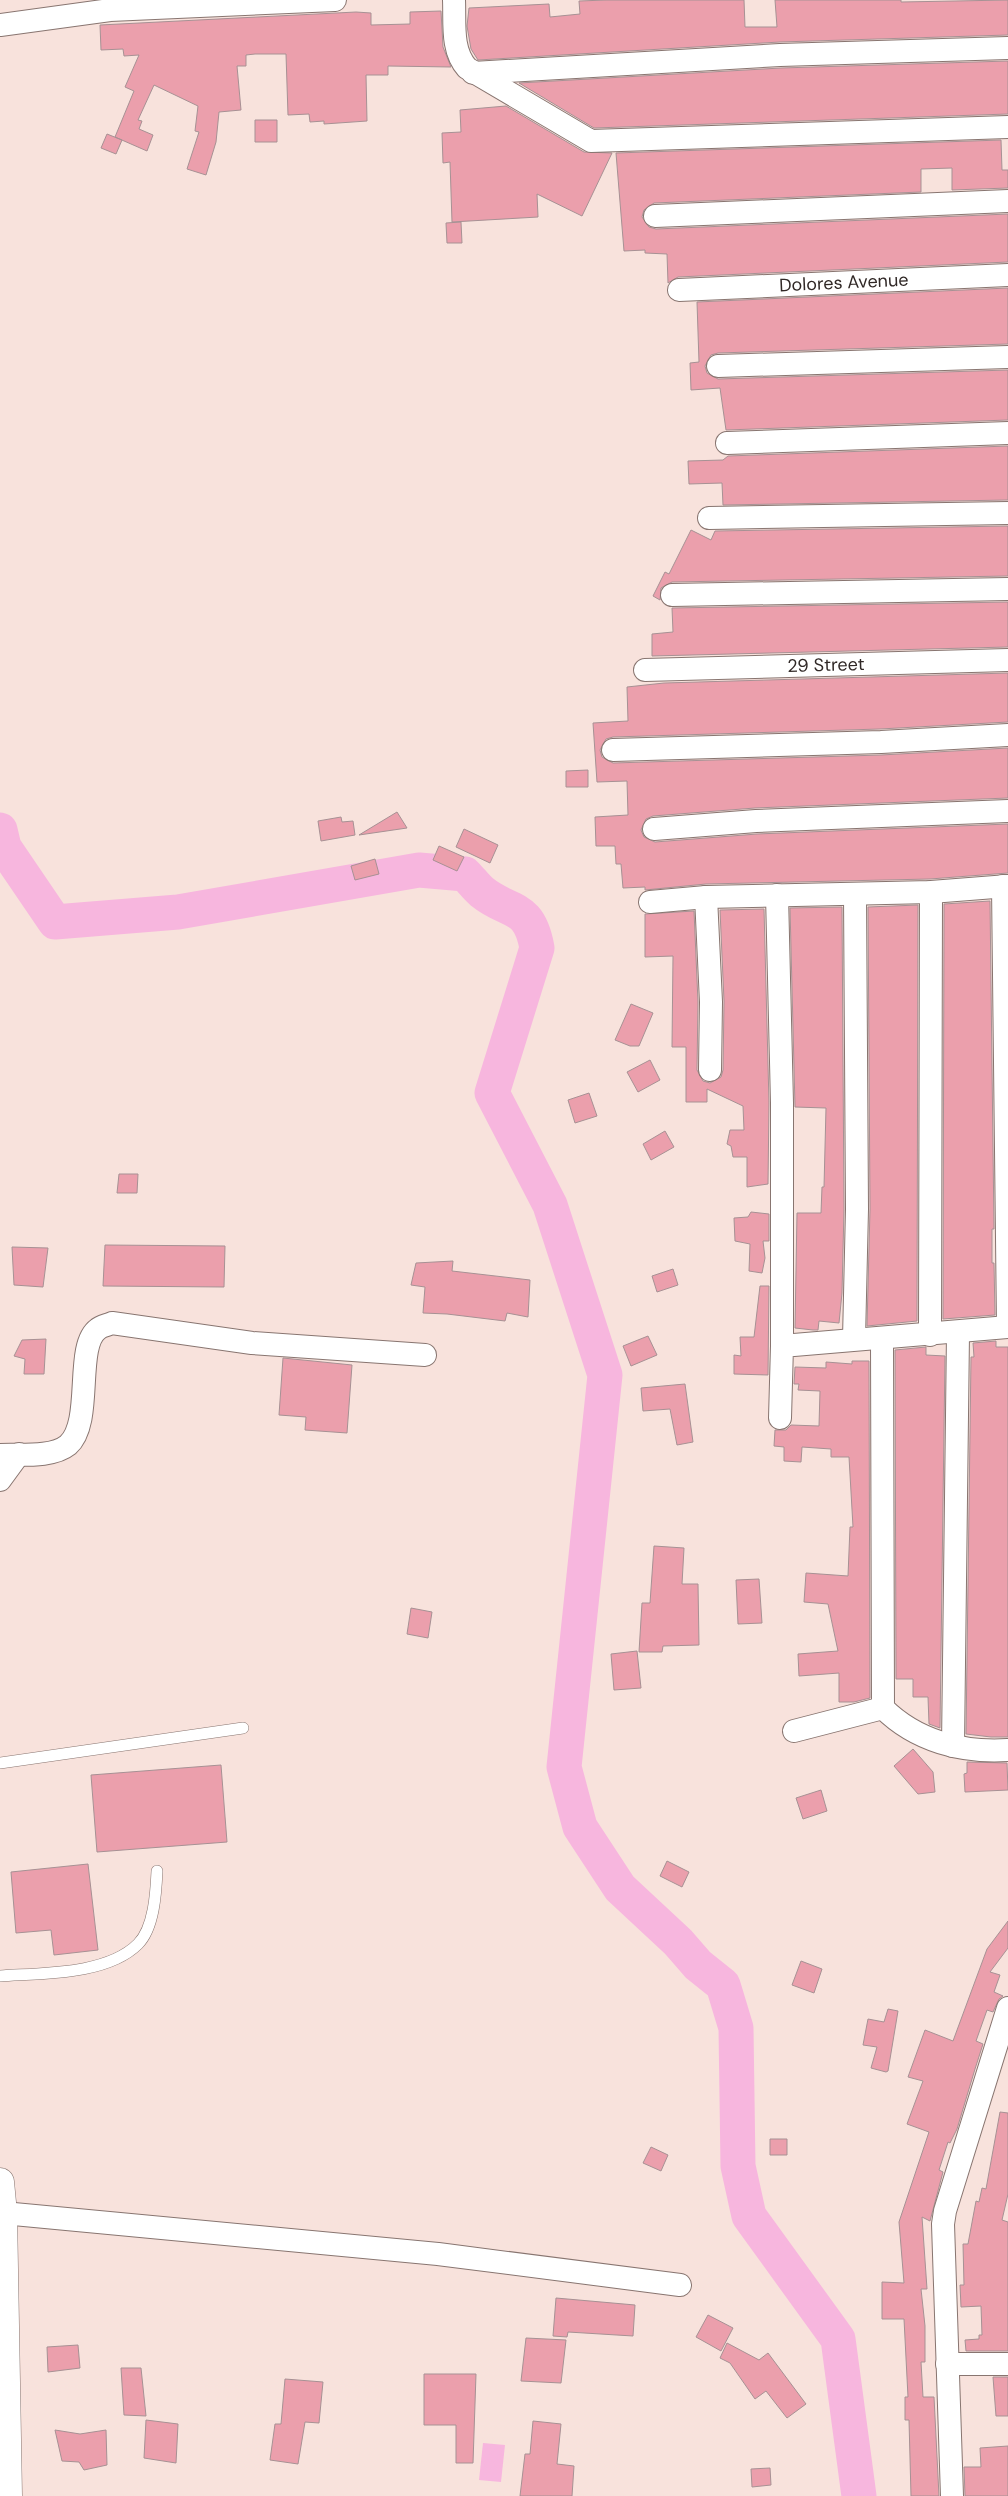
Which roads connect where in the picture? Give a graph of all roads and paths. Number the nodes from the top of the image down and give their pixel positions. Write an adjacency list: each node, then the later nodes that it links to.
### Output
1 (335, 0): 3 (street)
2 (454, 0): 5 (street)
3 (10, 24)
4 (1008, 48): 5 (street)
5 (473, 72): 6 (street)
6 (1008, 127)
7 (1008, 201): 8 (street)
8 (655, 216)
9 (1008, 275): 10 (street, Dolores Avenue)
10 (679, 290)
11 (1008, 357): 12 (street)
12 (718, 366)
13 (1008, 433): 14 (street)
14 (727, 443)
15 (1008, 513): 16 (street)
16 (709, 518)
17 (1008, 589): 18 (street)
18 (672, 595)
19 (1008, 660): 20 (street, 29 Street)
20 (645, 670)
21 (1008, 735): 22 (street)
22 (613, 750)
23 (1008, 811): 24 (street)
24 (654, 829)
25 (1006, 886): 26 (street); 32 (street)
26 (931, 892): 27 (street); 34 (street)
27 (855, 894): 28 (street); 35 (street)
28 (777, 895): 29 (street); 37 (street)
29 (706, 897): 30 (street); 31 (street)
30 (650, 902)
31 (710, 1070)
32 (1008, 1326): 33 (street)
33 (958, 1333): 34 (street); 45 (street)
34 (930, 1335): 36 (street)
35 (854, 1339): 36 (street); 37 (street)
36 (882, 1339): 42 (street)
37 (782, 1346): 39 (street)
38 (425, 1356): 40 (street)
39 (780, 1418)
40 (10, 1454): 41 (street)
41 (0, 1480)
42 (883, 1708): 44 (street); 45 (street)
43 (243, 1728): 47 (lane)
44 (794, 1731)
45 (952, 1746): 46 (street)
46 (1008, 1750)
47 (0, 1763)
48 (157, 1872): 49 (lane)
49 (0, 1976)
50 (1008, 2008): 54 (street)
51 (0, 2182): 52 (street)
52 (3, 2213): 53 (street); 56 (street)
53 (680, 2285)
54 (947, 2364): 55 (street); 57 (street)
55 (1008, 2364)
56 (8, 2496)
57 (952, 2496)

